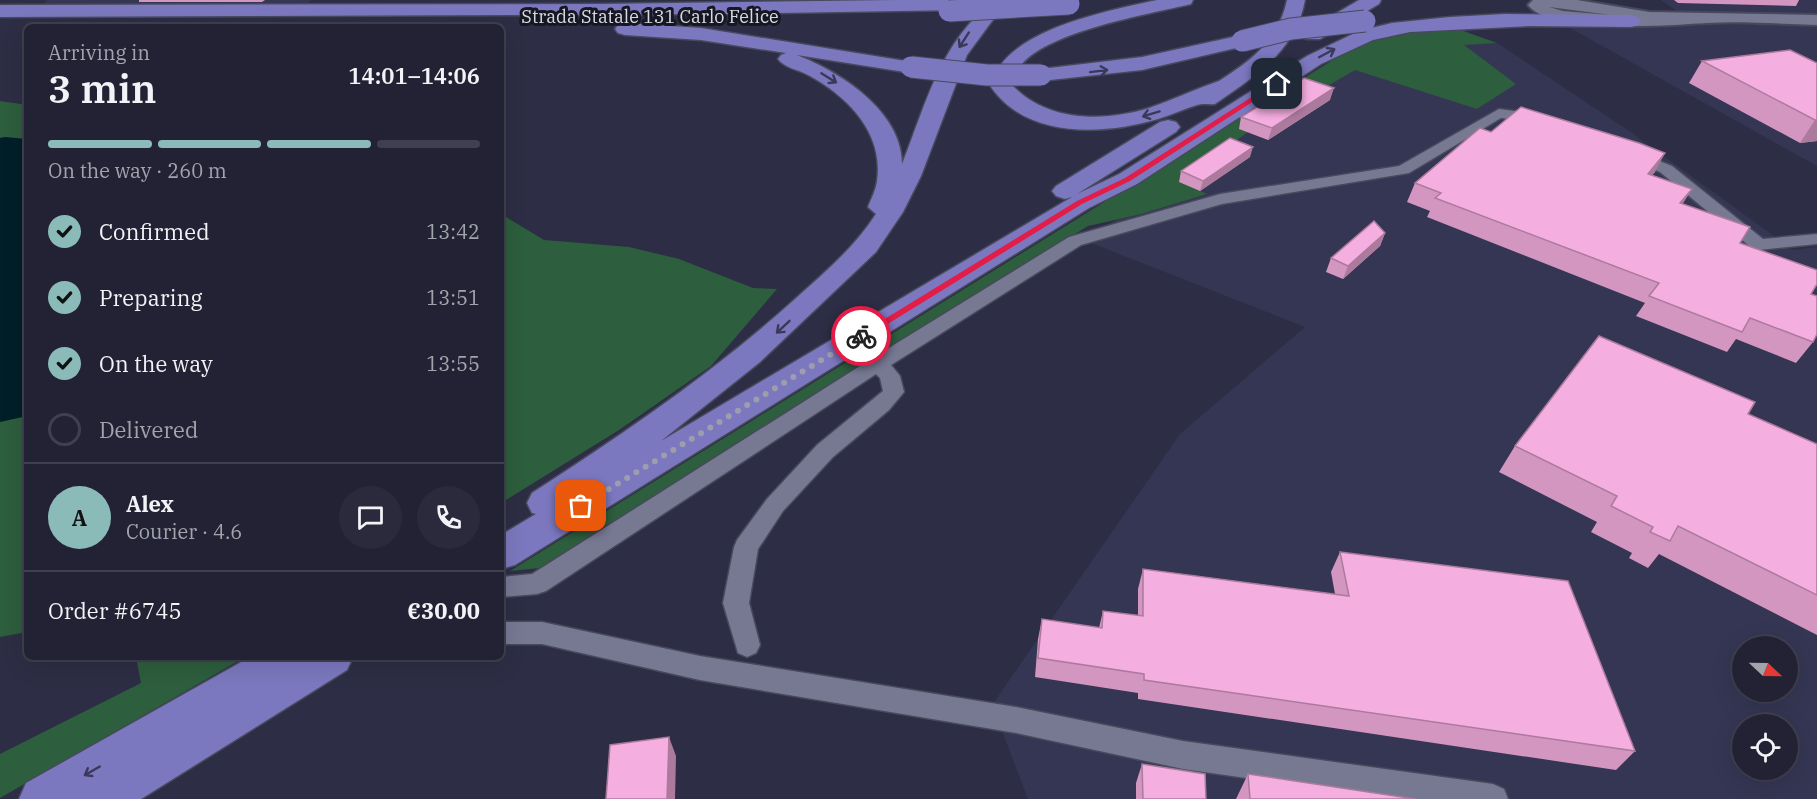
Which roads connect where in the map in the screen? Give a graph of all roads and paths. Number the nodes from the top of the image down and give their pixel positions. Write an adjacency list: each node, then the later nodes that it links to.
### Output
1 (886, 0): 9 (highway)
2 (1006, 0): 25 (highway, one-way to 25)
3 (1027, 0): 8 (highway, Strada Statale 131 Carlo Felice)
4 (1119, 0): 8 (highway, Strada Statale 131 Carlo Felice, bridge)
5 (1184, 0): 19 (highway, one-way to 5)
6 (1296, 0): 18 (highway)
7 (1372, 0): 18 (highway)
8 (955, 7): 9 (highway, Strada Statale 131 Carlo Felice); 11 (highway, Strada Statale 131 Carlo Felice)
9 (472, 9): 10 (highway, Strada Statale 131 Carlo Felice)
10 (0, 11)
11 (417, 16): 14 (highway, Strada Statale 131 Carlo Felice); 17 (highway)
12 (1701, 19): 13 (main road); 16 (main road); 16 (main road)
13 (1817, 20)
14 (0, 21)
15 (1528, 21): 16 (highway); 17 (highway, one-way to 15, bridge); 23 (highway, one-way to 15)
16 (1631, 21)
17 (673, 33): 25 (highway, one-way to 25)
18 (1253, 66): 19 (highway)
19 (1225, 86): 21 (highway)
20 (1559, 124): 26 (street)
21 (1168, 127): 23 (highway); 28 (highway)
22 (1613, 147): 24 (street)
23 (1080, 203): 29 (highway)
24 (1817, 239)
25 (825, 287): 27 (highway, one-way to 27)
26 (878, 364): 30 (street); 32 (street)
27 (504, 531)
28 (504, 531)
29 (504, 552)
30 (504, 587)
31 (504, 633): 37 (street)
32 (747, 645)
33 (283, 660): 35 (highway, one-way to 35)
34 (327, 660): 36 (highway)
35 (43, 799)
36 (98, 799)
37 (1493, 799)

